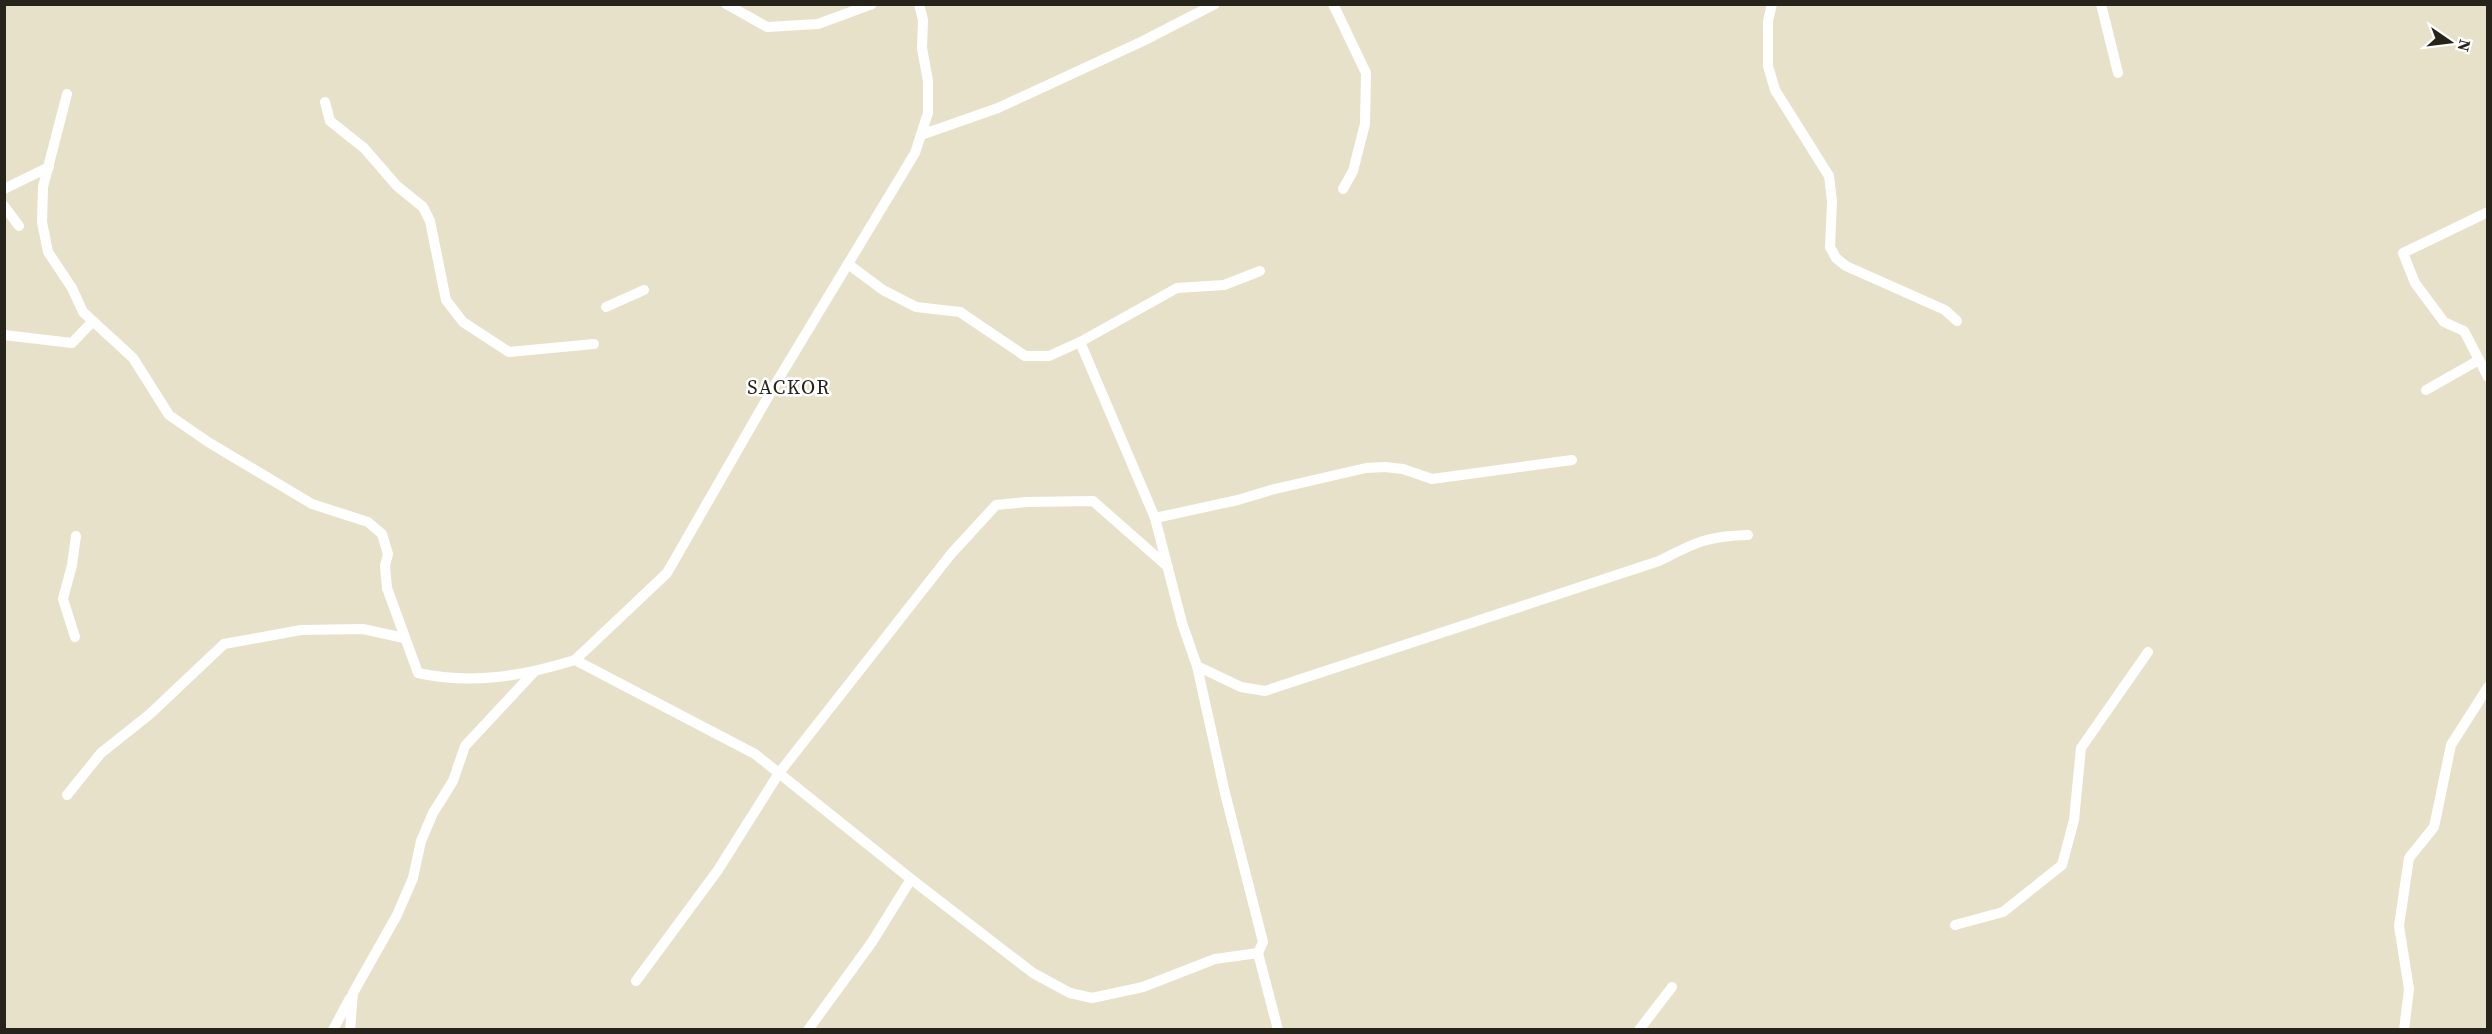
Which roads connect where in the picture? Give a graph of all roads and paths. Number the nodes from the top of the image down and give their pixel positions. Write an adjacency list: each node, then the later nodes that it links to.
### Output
1 (726, 4): 2 (street)
2 (872, 4)
3 (919, 4): 11 (street)
4 (1215, 4): 11 (street)
5 (1334, 4): 14 (street)
6 (1772, 4): 22 (street)
7 (2101, 4): 8 (street)
8 (2118, 74)
9 (67, 94): 12 (street)
10 (325, 102): 26 (street)
11 (921, 135): 18 (street)
12 (49, 167): 13 (street); 23 (street)
13 (4, 189)
14 (1343, 189)
15 (4, 206): 17 (street)
16 (2487, 213): 27 (street)
17 (19, 226)
18 (848, 264): 25 (street); 38 (street)
19 (1260, 270): 25 (street)
20 (644, 290): 21 (street)
21 (606, 307)
22 (1957, 321)
23 (92, 322): 24 (street); 36 (street)
24 (4, 335)
25 (1080, 342): 31 (street)
26 (594, 344)
27 (2479, 360): 28 (street); 29 (street)
28 (2487, 377)
29 (2426, 390)
30 (1572, 460): 31 (street)
31 (1155, 518): 34 (street)
32 (76, 536): 35 (street)
33 (1748, 536): 39 (street)
34 (1168, 568): 39 (street); 42 (street)
35 (75, 637)
36 (404, 638): 40 (street); 43 (street)
37 (2148, 652): 45 (street)
38 (574, 660): 40 (street); 42 (street)
39 (1197, 666): 46 (street)
40 (533, 673): 49 (street)
41 (2487, 687): 55 (street)
42 (779, 773): 44 (street); 47 (street)
43 (67, 795)
44 (911, 879): 46 (street); 52 (street)
45 (1955, 925)
46 (1258, 953): 53 (street)
47 (636, 981)
48 (1672, 987): 54 (street)
49 (353, 993): 50 (street); 51 (street)
50 (333, 1029)
51 (350, 1029)
52 (808, 1029)
53 (1278, 1029)
54 (1639, 1029)
55 (2404, 1029)

